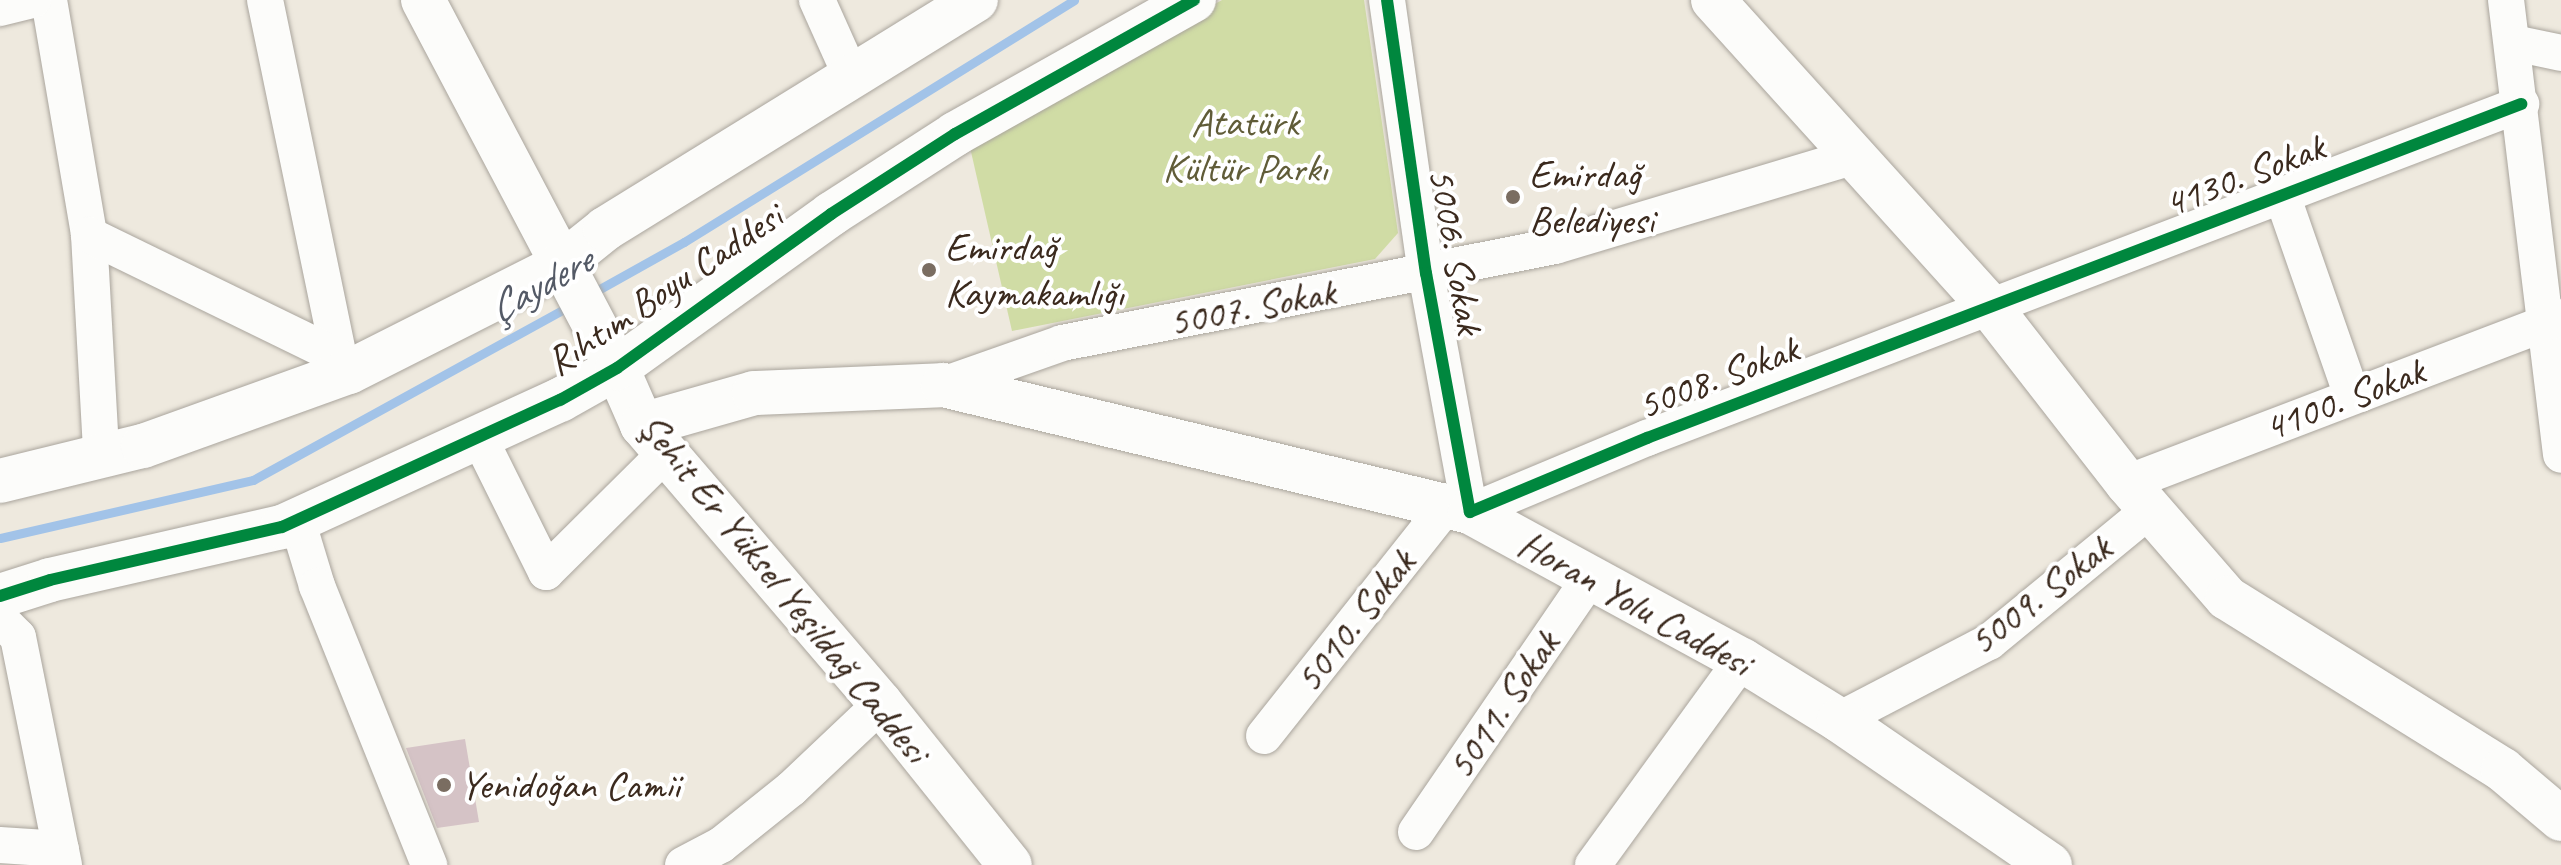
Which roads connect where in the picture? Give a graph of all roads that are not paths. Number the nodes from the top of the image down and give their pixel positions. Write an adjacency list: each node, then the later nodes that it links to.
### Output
1 (33, 0): 11 (street)
2 (49, 0): 18 (street)
3 (265, 0): 23 (street)
4 (423, 0): 19 (street, Şehit Er Yüksel Yeşildağ Caddesi)
5 (817, 0): 14 (street)
6 (976, 0): 14 (street, Rıhtım Boyu Caddesi)
7 (1194, 0): 24 (street, Rıhtım Boyu Caddesi)
8 (1387, 0): 20 (street, 5006. Sokak)
9 (1713, 0): 16 (street)
10 (2506, 0): 12 (street)
11 (0, 8)
12 (2514, 43): 13 (street); 15 (street)
13 (2561, 53)
14 (851, 76): 19 (street, Rıhtım Boyu Caddesi)
15 (2521, 104): 17 (street, 4130. Sokak); 22 (street)
16 (1858, 155): 20 (street, 5007. Sokak); 21 (street)
17 (2282, 195): 21 (street, 4130. Sokak); 26 (street)
18 (89, 235): 23 (street); 29 (street)
19 (559, 266): 23 (street, Rıhtım Boyu Caddesi); 24 (street, Şehit Er Yüksel Yeşildağ Caddesi)
20 (1426, 273): 25 (street, 5007. Sokak); 33 (street, 5006. Sokak)
21 (1990, 307): 32 (street); 33 (street, 5008. Sokak)
22 (2554, 318): 26 (street, 4100. Sokak); 30 (street)
23 (344, 364): 29 (street, Rıhtım Boyu Caddesi)
24 (617, 368): 27 (street, Rıhtım Boyu Caddesi); 28 (street, Şehit Er Yüksel Yeşildağ Caddesi)
25 (943, 385): 28 (street, 5007. Sokak); 33 (street, Horan Yolu Caddesi)
26 (2352, 396): 32 (street, 4100. Sokak)
27 (478, 435): 28 (street); 34 (street, Rıhtım Boyu Caddesi)
28 (654, 440): 39 (street, Şehit Er Yüksel Yeşildağ Caddesi)
29 (101, 453): 31 (street, Rıhtım Boyu Caddesi)
30 (2561, 455)
31 (0, 481)
32 (2139, 496): 40 (street, 5009. Sokak); 42 (street)
33 (1458, 509): 35 (street, Horan Yolu Caddesi); 41 (street, 5010. Sokak)
34 (297, 520): 36 (street, Rıhtım Boyu Caddesi); 46 (street)
35 (1590, 578): 38 (street, Horan Yolu Caddesi); 43 (street, 5011. Sokak)
36 (0, 596)
37 (0, 619): 45 (street)
38 (1742, 660): 40 (street, Horan Yolu Caddesi); 49 (street)
39 (881, 704): 47 (street); 48 (street, Şehit Er Yüksel Yeşildağ Caddesi)
40 (1839, 720): 50 (street, Horan Yolu Caddesi)
41 (1264, 736)
42 (2561, 819)
43 (1416, 832)
44 (0, 845): 45 (street)
45 (62, 857)
46 (429, 865)
47 (683, 865)
48 (1010, 865)
49 (1593, 865)
50 (2050, 865)

